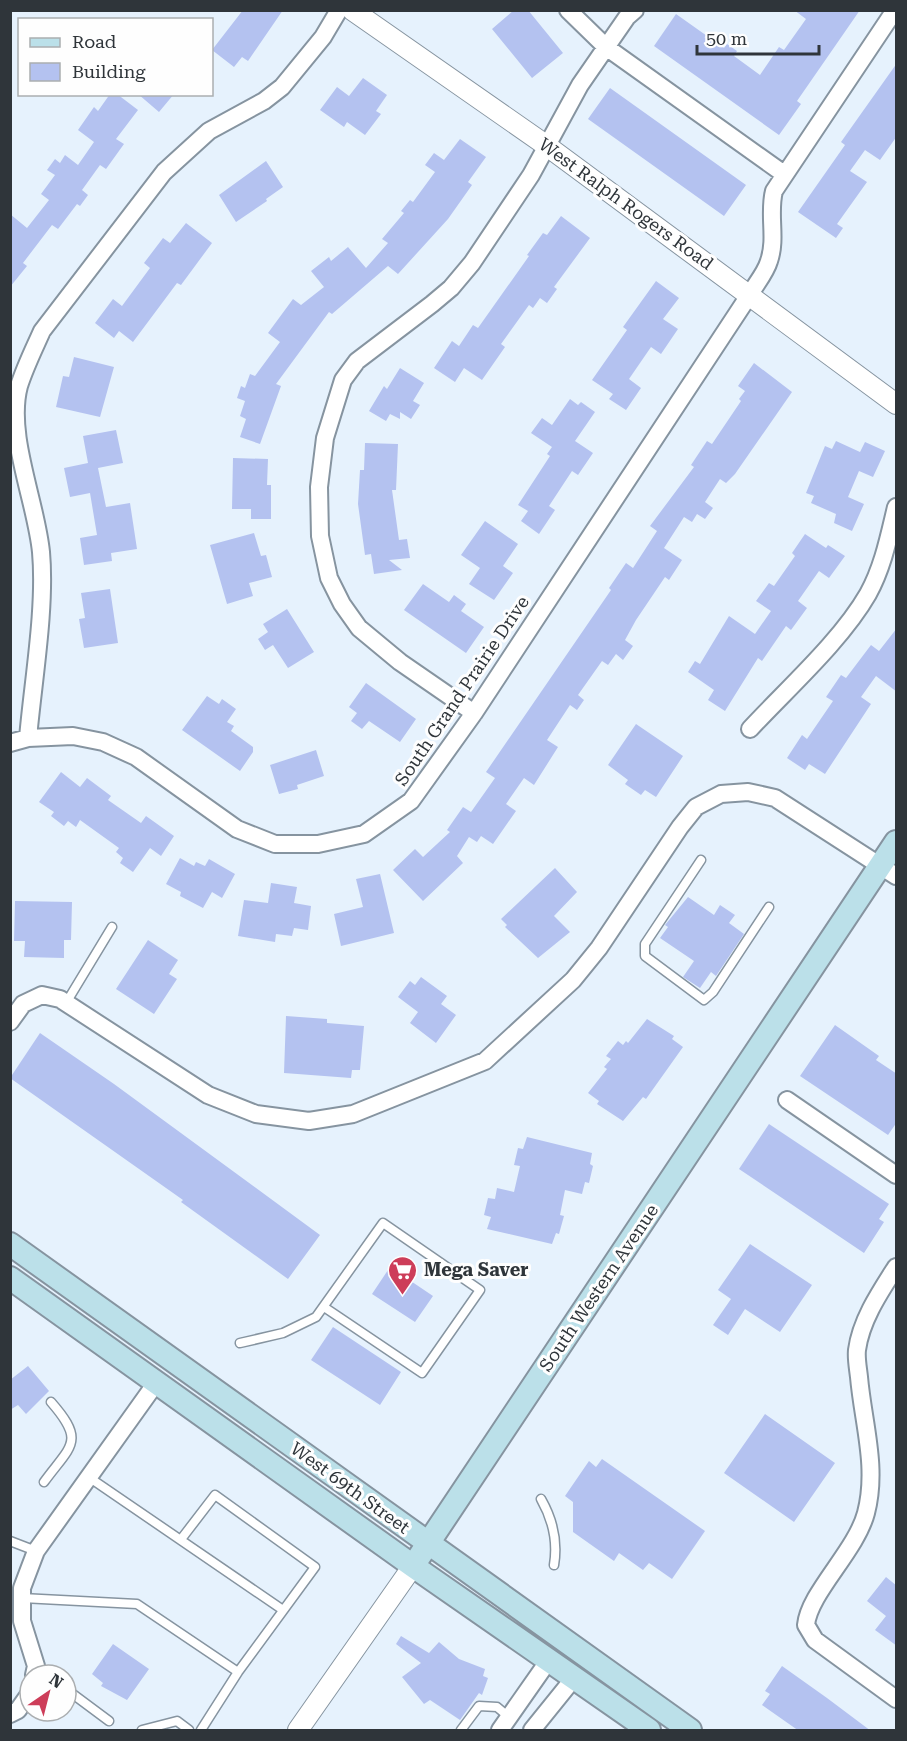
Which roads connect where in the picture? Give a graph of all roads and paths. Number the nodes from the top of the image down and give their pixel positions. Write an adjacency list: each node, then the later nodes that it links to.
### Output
1 (339, 10): 14 (street)
2 (352, 10): 7 (street, West Ralph Rogers Road)
3 (568, 10): 6 (street)
4 (635, 10): 6 (street)
5 (895, 10): 8 (street, South Grand Prairie Drive)
6 (606, 47): 7 (street); 8 (street)
7 (547, 146): 9 (street, West Ralph Rogers Road); 12 (street)
8 (784, 174): 9 (street, South Grand Prairie Drive)
9 (750, 294): 10 (street, West Ralph Rogers Road); 12 (street, South Grand Prairie Drive)
10 (897, 404)
11 (897, 507): 13 (street)
12 (474, 713): 14 (street, South Grand Prairie Drive)
13 (750, 729)
14 (28, 738): 15 (street, South Grand Prairie Drive)
15 (10, 743)
16 (897, 842): 18 (main road, South Western Avenue)
17 (701, 860): 19 (lane)
18 (889, 871): 21 (street); 37 (main road, South Western Avenue)
19 (769, 907)
20 (112, 927): 21 (lane)
21 (66, 1003): 22 (street)
22 (10, 1022)
23 (787, 1100): 24 (street)
24 (897, 1175)
25 (10, 1244): 37 (main road, West 69th Street)
26 (897, 1268): 48 (street)
27 (10, 1278): 30 (main road, West 69th Street)
28 (324, 1307): 28 (lane); 29 (lane)
29 (240, 1343)
30 (156, 1383): 32 (street); 40 (main road, West 69th Street)
31 (51, 1402): 33 (lane)
32 (90, 1478): 35 (lane); 38 (street)
33 (44, 1482)
34 (541, 1499): 39 (lane)
35 (182, 1538): 42 (lane); 42 (lane)
36 (10, 1541): 38 (lane)
37 (428, 1545): 40 (main road, South Western Avenue); 58 (main road, West 69th Street)
38 (36, 1551): 41 (street)
39 (554, 1565)
40 (413, 1566): 43 (main road, West 69th Street); 54 (street, South Western Avenue)
41 (22, 1598): 44 (street); 45 (lane)
42 (283, 1610): 45 (lane)
43 (549, 1660): 46 (main road, West 69th Street); 50 (street)
44 (35, 1663)
45 (238, 1672): 53 (lane)
46 (574, 1678): 56 (street); 57 (main road, West 69th Street)
47 (78, 1698): 49 (lane)
48 (897, 1699)
49 (110, 1721)
50 (504, 1724): 55 (lane)
51 (142, 1731): 52 (lane)
52 (189, 1731)
53 (201, 1731)
54 (298, 1731)
55 (461, 1731)
56 (532, 1731)
57 (649, 1731)
58 (690, 1731)

